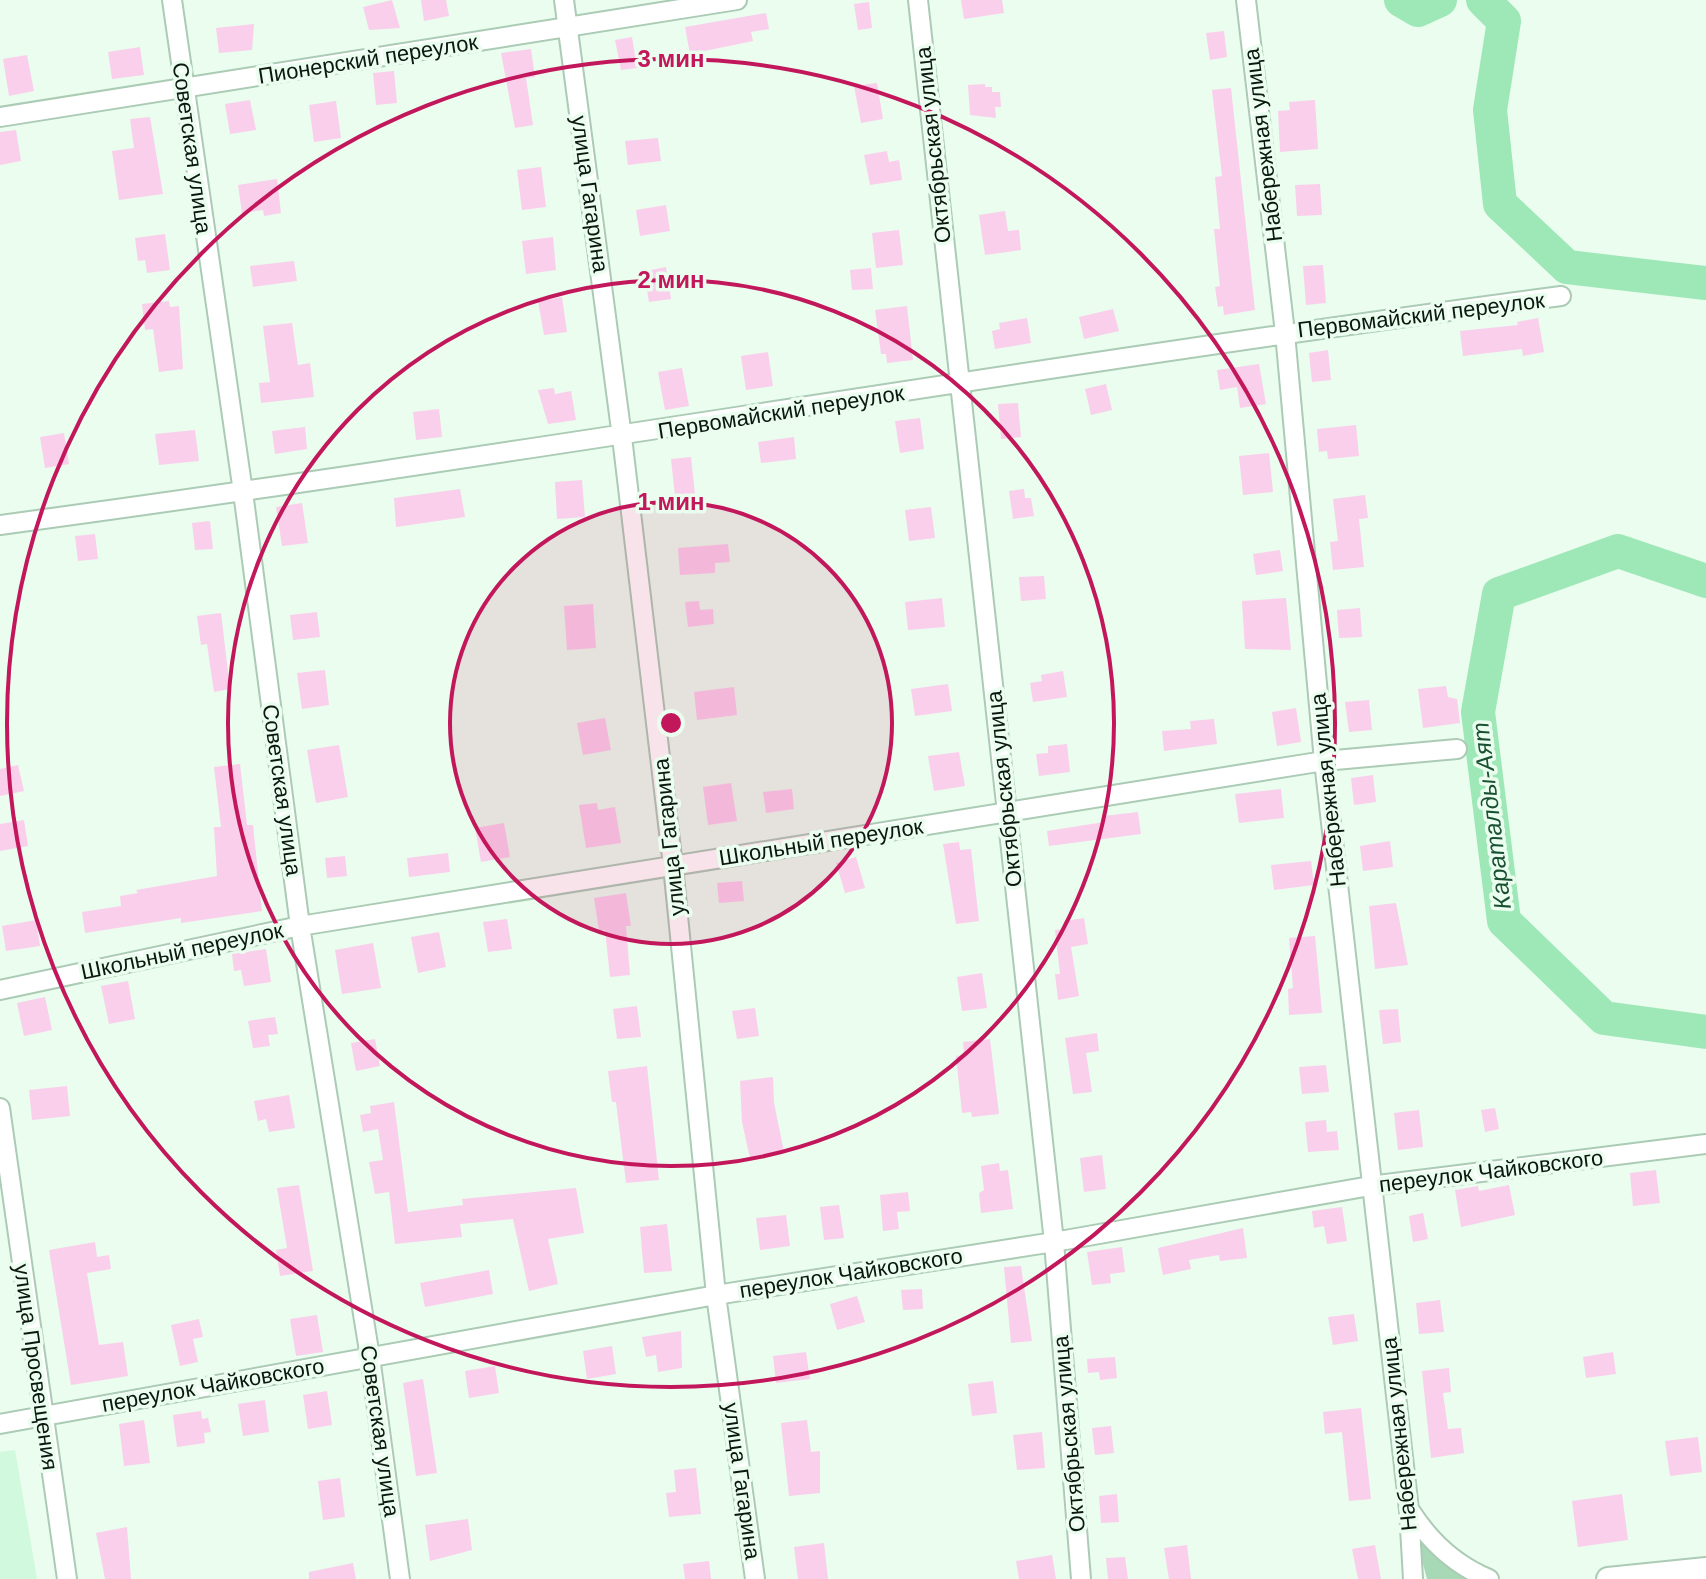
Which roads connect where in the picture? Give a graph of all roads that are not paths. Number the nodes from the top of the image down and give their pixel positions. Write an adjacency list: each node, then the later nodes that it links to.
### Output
1 (172, 0): 7 (street, Советская улица)
2 (564, 0): 6 (street, улица Гагарина)
3 (737, 0): 6 (street, Пионерский переулок)
4 (918, 0): 11 (street, Октябрьская улица)
5 (1246, 0): 10 (street, Набережная улица)
6 (568, 28): 7 (street, Пионерский переулок); 12 (street, улица Гагарина)
7 (182, 87): 8 (street, Пионерский переулок); 13 (street, Советская улица)
8 (0, 117)
9 (1561, 296): 10 (street, Первомайский переулок)
10 (1285, 333): 11 (street, Первомайский переулок); 16 (street, Набережная улица)
11 (958, 384): 12 (street, Первомайский переулок); 17 (street, Октябрьская улица)
12 (622, 437): 13 (street, Первомайский переулок); 18 (street, улица Гагарина)
13 (243, 492): 14 (street, Первомайский переулок); 19 (street, Советская улица)
14 (0, 525)
15 (1457, 749): 16 (street, Школьный переулок)
16 (1324, 761): 17 (street, Школьный переулок); 23 (street, Набережная улица)
17 (1007, 812): 18 (street, Школьный переулок); 24 (street, Октябрьская улица)
18 (673, 866): 19 (street, Школьный переулок); 25 (street, улица Гагарина)
19 (300, 926): 20 (street, Школьный переулок); 26 (street, Советская улица)
20 (0, 990)
21 (0, 1108): 27 (street, улица Просвещения)
22 (1706, 1144): 23 (street, переулок Чайковского)
23 (1370, 1186): 24 (street, переулок Чайковского); 29 (street, Набережная улица)
24 (1054, 1242): 25 (street, переулок Чайковского); 35 (street, Октябрьская улица)
25 (716, 1295): 26 (street, переулок Чайковского); 34 (street, улица Гагарина)
26 (370, 1357): 27 (street, переулок Чайковского); 33 (street, Советская улица)
27 (42, 1416): 28 (street, переулок Чайковского); 32 (street, улица Просвещения)
28 (0, 1424)
29 (1409, 1510): 36 (street, Набережная улица); 37 (street)
30 (1706, 1569): 31 (main road)
31 (1663, 1577): 38 (main road)
32 (67, 1579)
33 (400, 1579)
34 (755, 1579)
35 (1081, 1579)
36 (1413, 1579)
37 (1489, 1579)
38 (1608, 1579)

